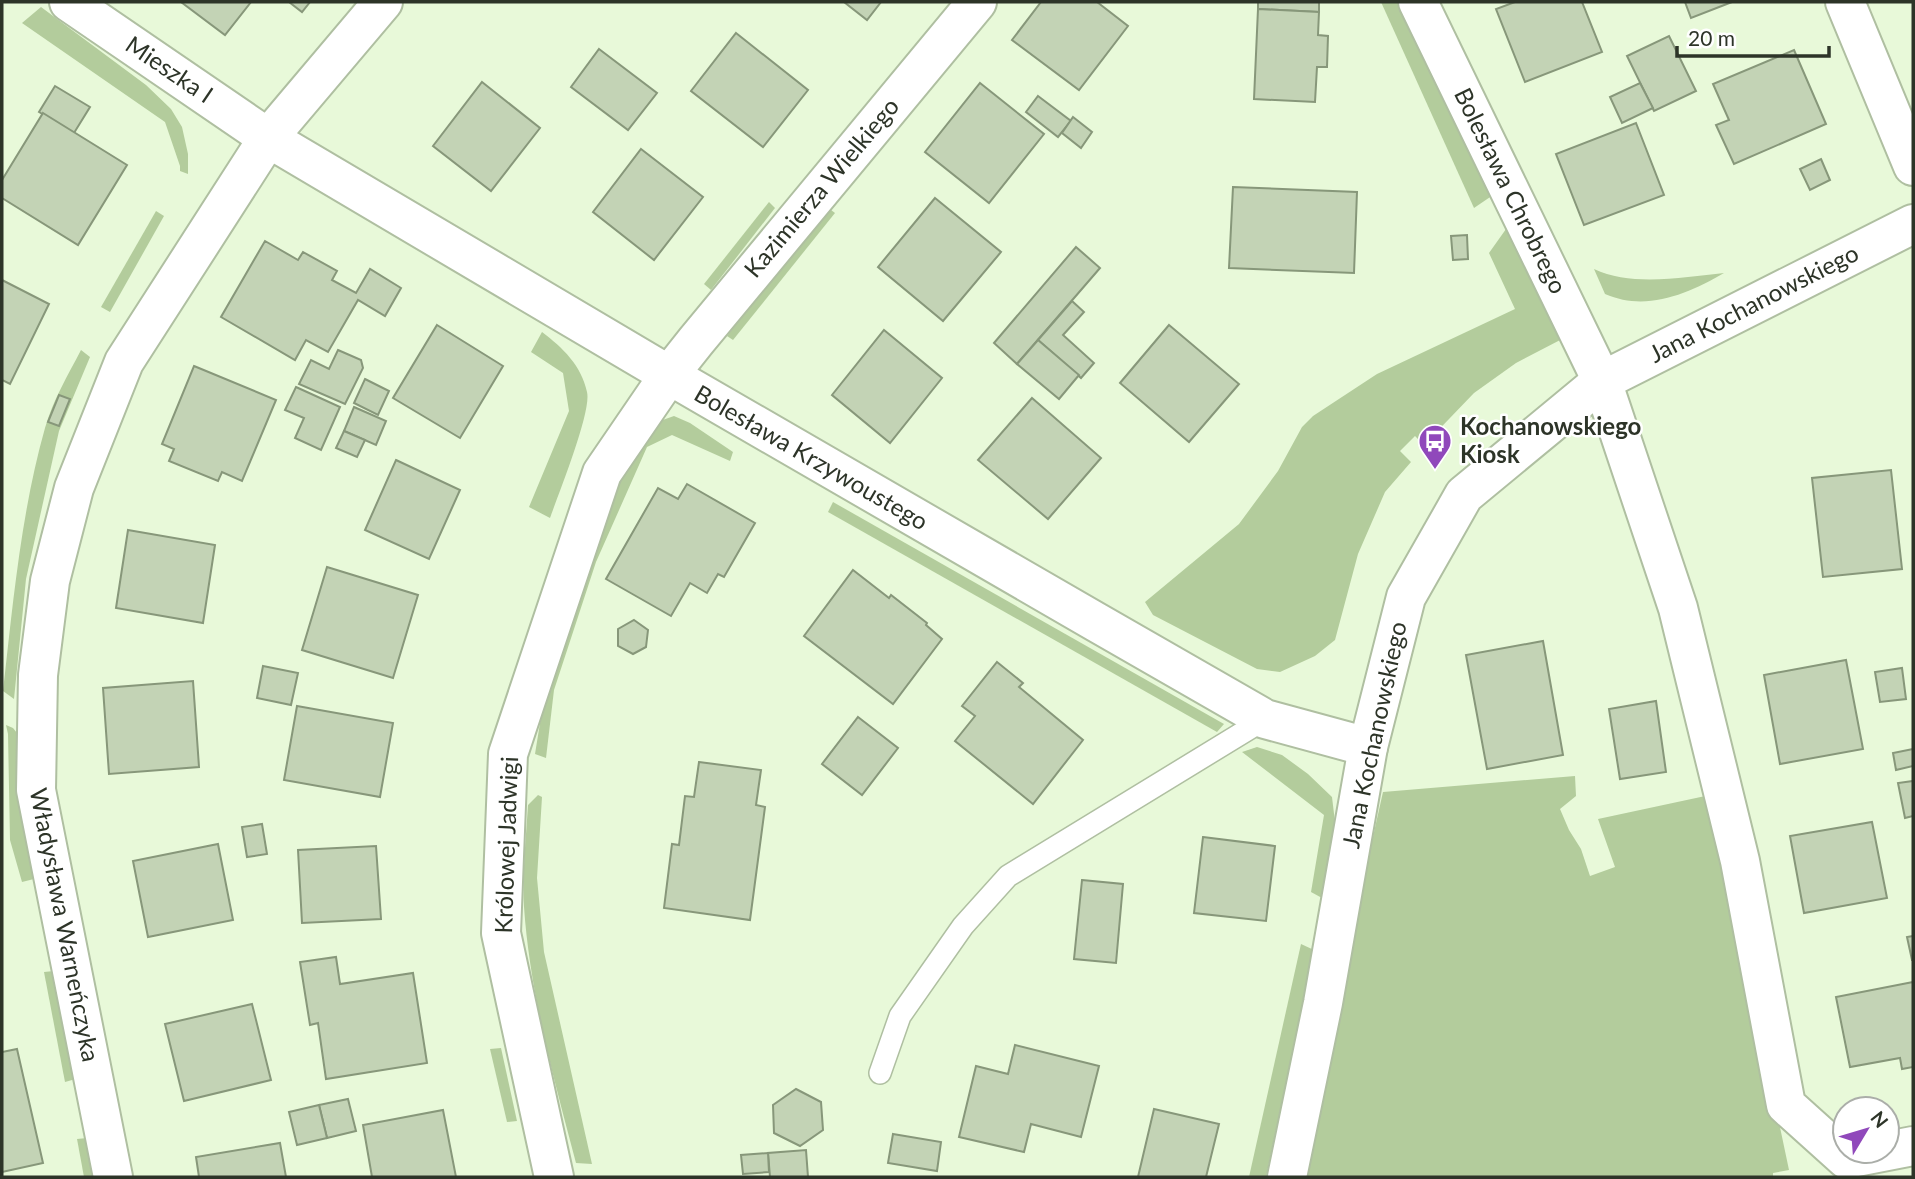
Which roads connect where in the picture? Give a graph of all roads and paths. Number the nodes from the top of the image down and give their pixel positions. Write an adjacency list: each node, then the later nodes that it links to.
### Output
1 (69, 2): 6 (street, Mieszka I)
2 (383, 2): 6 (street)
3 (977, 2): 9 (street, Kazimierza Wielkiego)
4 (1418, 2): 10 (street, Bolesława Chrobrego)
5 (1845, 2): 7 (street)
6 (268, 138): 9 (street, Bolesława Krzywoustego); 15 (street, Władysława Warneńczyka)
7 (1913, 166)
8 (1913, 223): 10 (street, Jana Kochanowskiego)
9 (669, 375): 11 (street, Bolesława Krzywoustego); 16 (street, Królowej Jadwigi)
10 (1602, 381): 12 (street, Jana Kochanowskiego); 14 (street, Bolesława Chrobrego)
11 (1265, 719): 12 (street, Bolesława Krzywoustego); 13 (lane)
12 (1368, 747): 17 (street, Jana Kochanowskiego)
13 (880, 1073)
14 (1913, 1146)
15 (113, 1177)
16 (554, 1177)
17 (1287, 1177)

